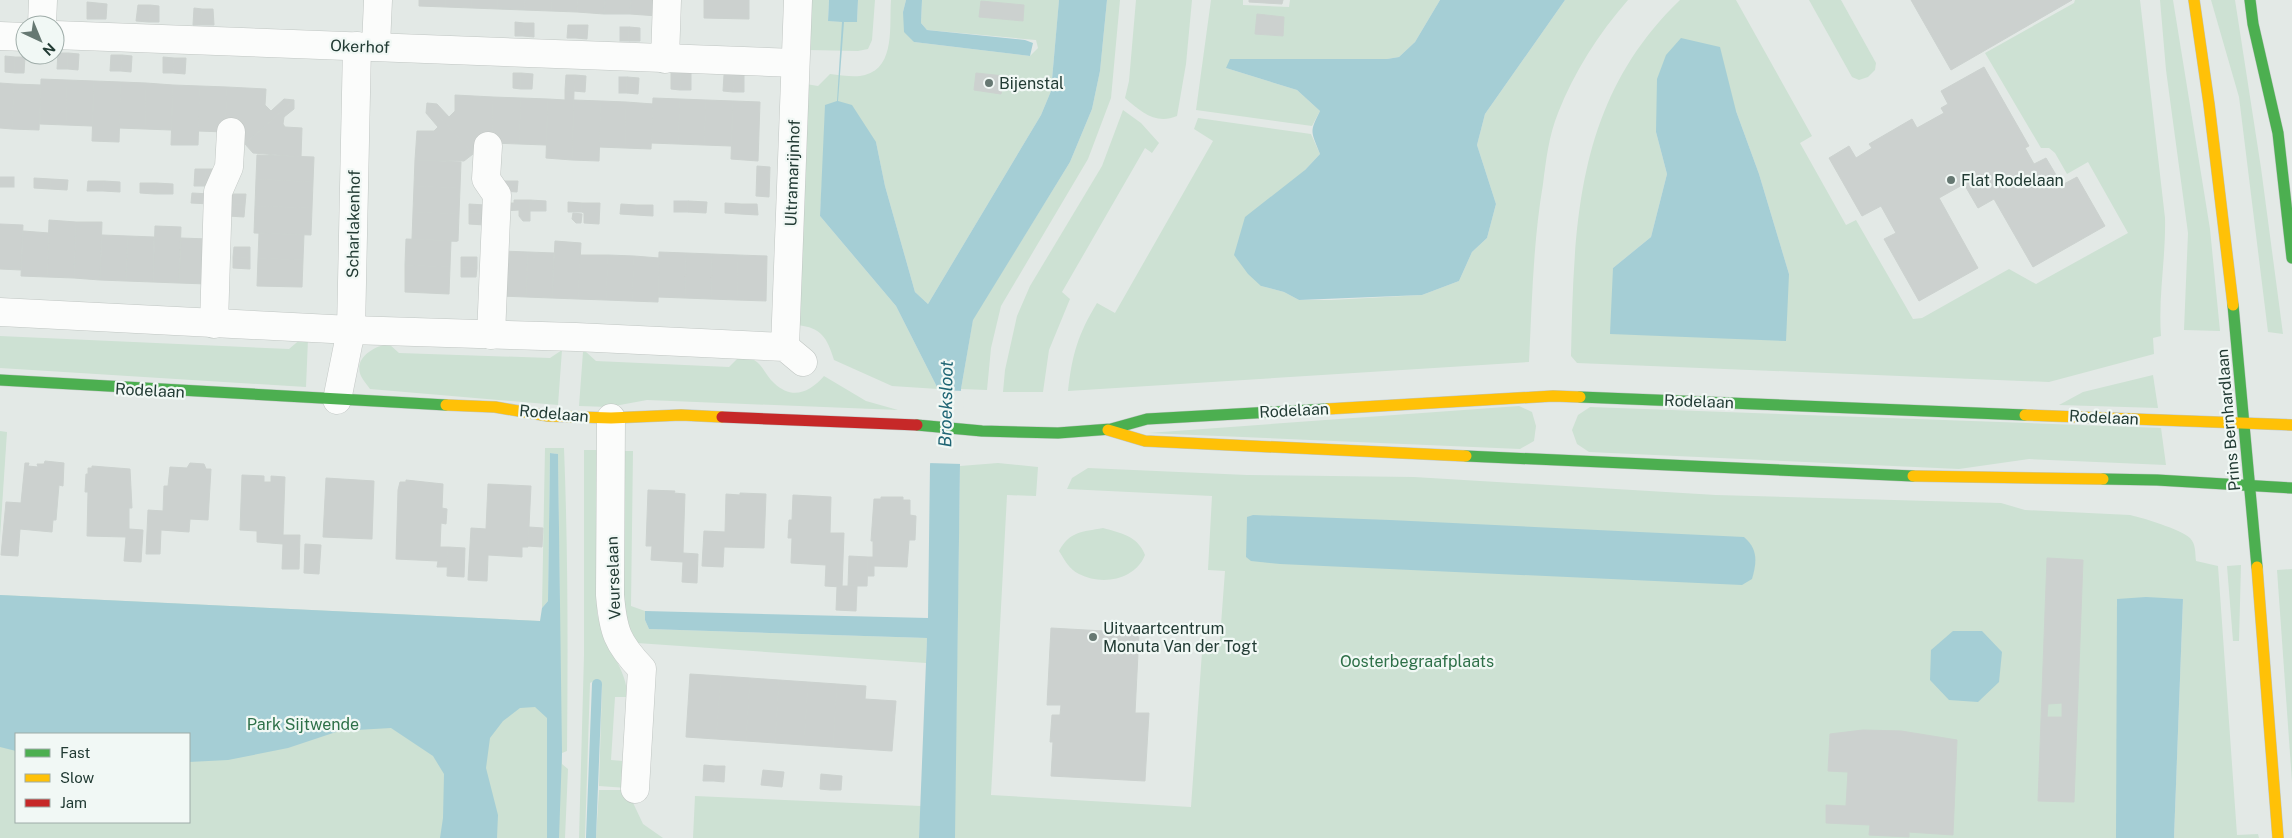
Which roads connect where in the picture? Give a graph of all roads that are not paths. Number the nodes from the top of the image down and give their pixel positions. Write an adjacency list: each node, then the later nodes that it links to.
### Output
1 (43, 0): 7 (street)
2 (378, 0): 11 (street, Scharlakenhof)
3 (668, 0): 12 (street)
4 (798, 0): 13 (street, Ultramarijnhof)
5 (2194, 0): 24 (street, Prins Bernhardlaan)
6 (2250, 0): 16 (street)
7 (42, 15)
8 (65, 35): 11 (street, Okerhof)
9 (0, 36): 10 (street)
10 (15, 37)
11 (366, 46): 12 (street, Okerhof); 19 (street, Scharlakenhof)
12 (665, 59): 13 (street, Okerhof)
13 (795, 63): 20 (street, Ultramarijnhof)
14 (231, 132): 18 (street)
15 (488, 146): 20 (street)
16 (2292, 258)
17 (0, 312): 18 (street)
18 (214, 324): 19 (street)
19 (351, 330): 20 (street); 22 (street, Scharlakenhof)
20 (491, 334)
21 (0, 380): 22 (street, Rodelaan)
22 (337, 400): 23 (street, Rodelaan)
23 (612, 418): 26 (street, Rodelaan); 29 (street, Veurselaan)
24 (2244, 423): 25 (street, Rodelaan); 26 (street, Rodelaan); 27 (street, Prins Bernhardlaan)
25 (2292, 425)
26 (1108, 430): 27 (street, Rodelaan)
27 (2250, 487): 28 (street, Rodelaan); 30 (street, Prins Bernhardlaan)
28 (2292, 488)
29 (635, 789)
30 (2278, 838)

